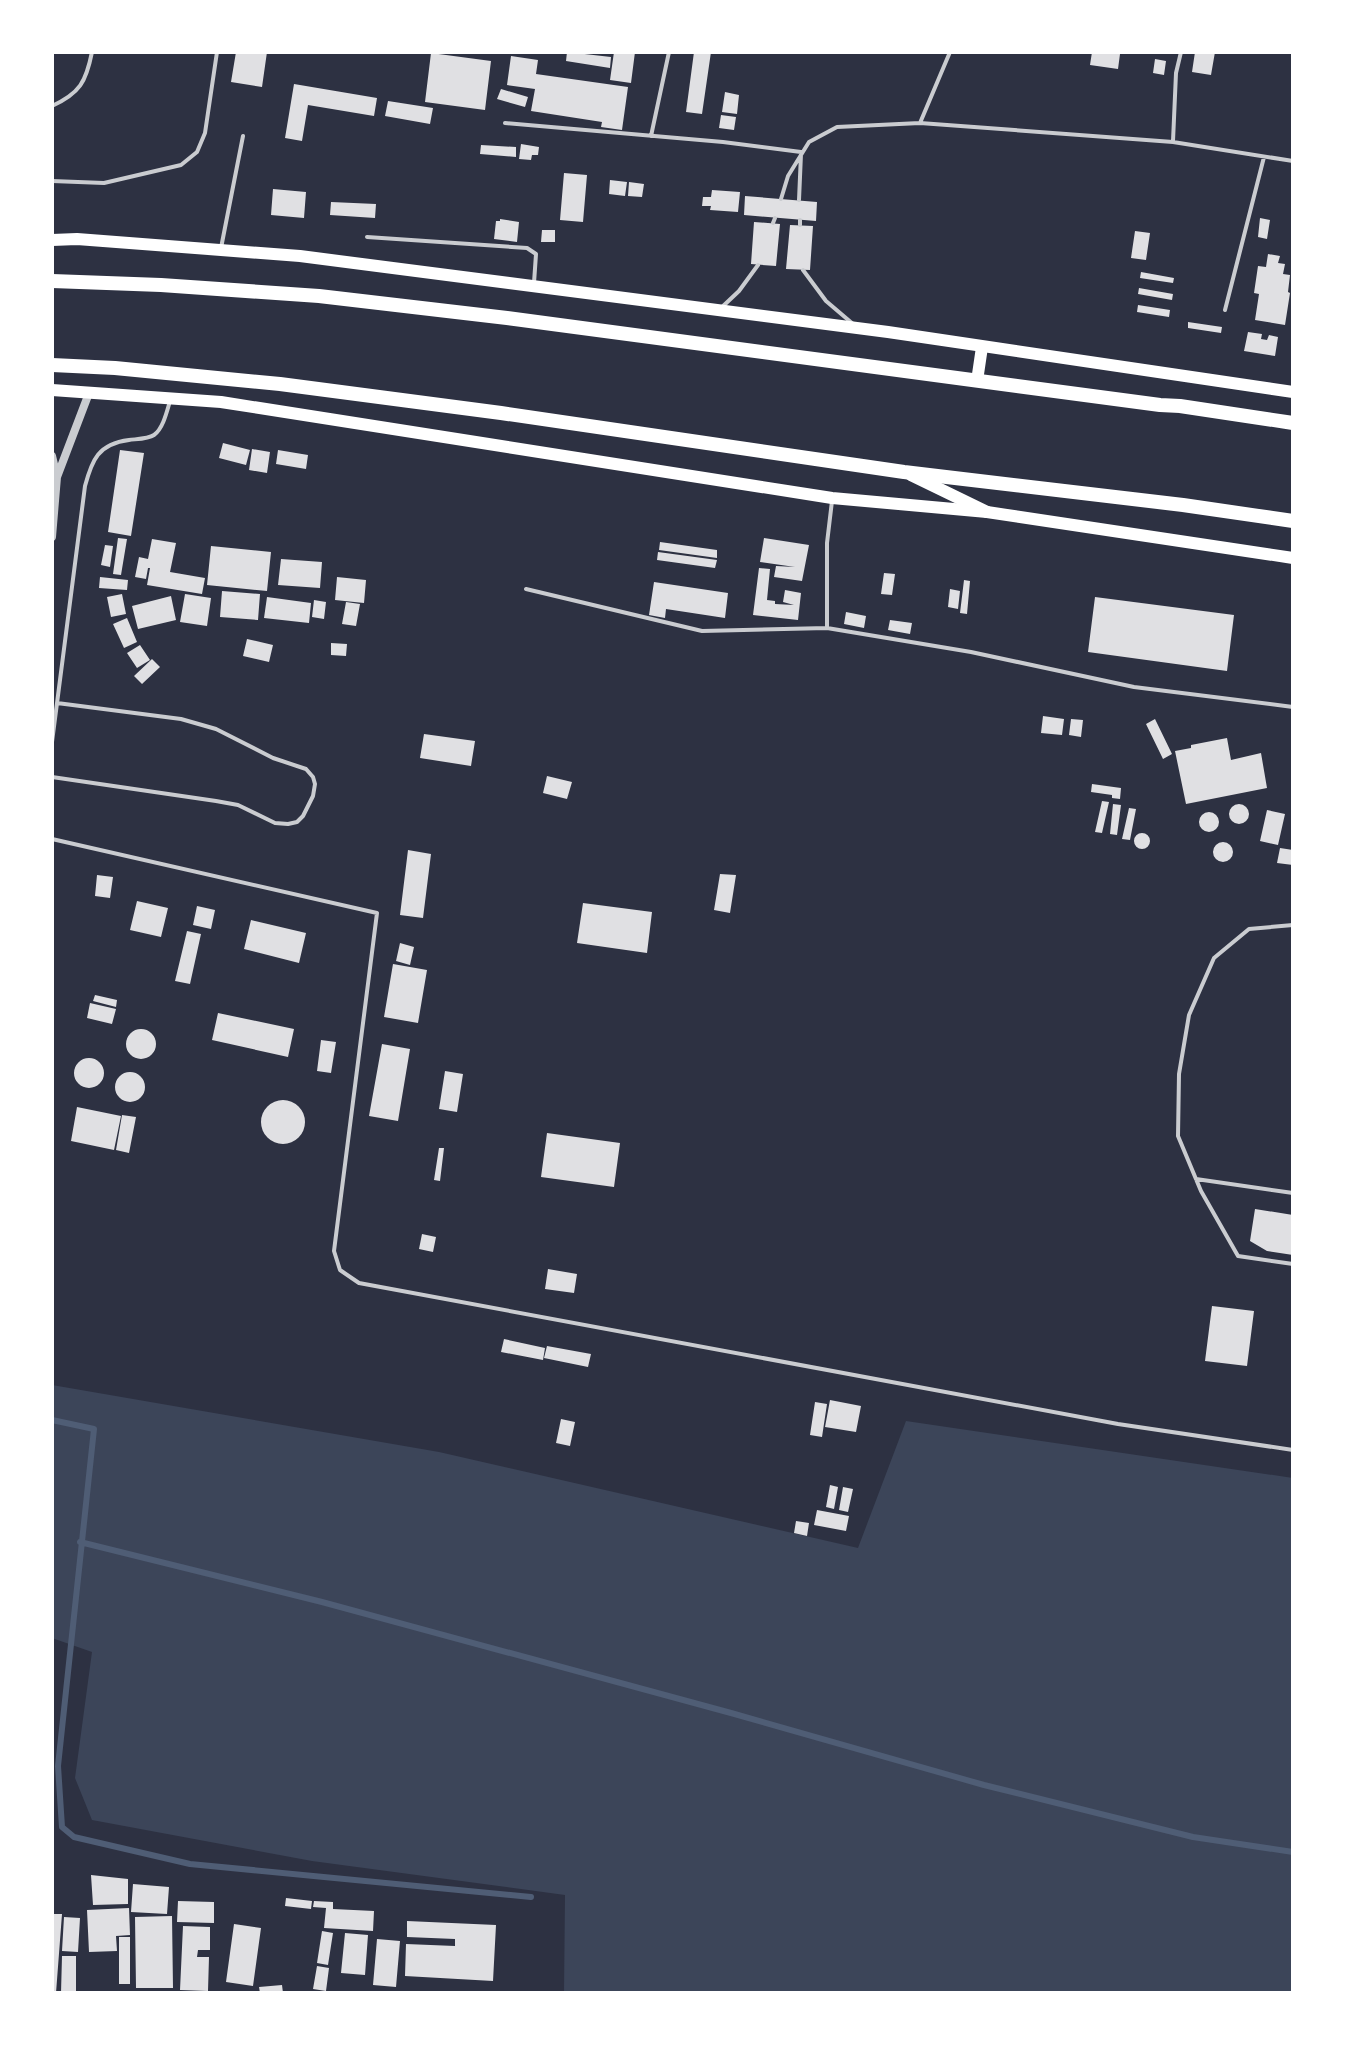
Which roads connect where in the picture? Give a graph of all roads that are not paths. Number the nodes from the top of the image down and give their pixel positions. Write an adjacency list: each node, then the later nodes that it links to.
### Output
1 (92, 52): 6 (lane)
2 (217, 52): 15 (lane)
3 (669, 52): 10 (lane)
4 (950, 52): 8 (lane)
5 (1181, 52): 11 (lane)
6 (52, 106)
7 (505, 123): 10 (lane)
8 (920, 123): 11 (lane); 12 (lane)
9 (243, 136): 20 (lane)
10 (651, 136): 12 (lane)
11 (1173, 142): 13 (lane)
12 (801, 152): 16 (lane); 17 (lane)
13 (1264, 157): 14 (lane); 26 (lane)
14 (1293, 161)
15 (52, 181)
16 (781, 199)
17 (799, 200)
18 (367, 237): 24 (lane)
19 (52, 240): 20 (main road)
20 (220, 250): 24 (main road)
21 (758, 265): 25 (lane)
22 (803, 270): 27 (lane)
23 (52, 281): 30 (highway)
24 (534, 286): 25 (main road)
25 (719, 310): 27 (main road)
26 (1225, 310)
27 (857, 328): 28 (main road)
28 (982, 347): 30 (main road); 32 (main road)
29 (52, 365): 37 (highway)
30 (977, 381): 35 (highway)
31 (52, 390): 33 (main road)
32 (1293, 392)
33 (89, 393): 34 (main road); 38 (street)
34 (171, 399): 39 (main road); 46 (lane)
35 (1293, 423)
36 (52, 456): 38 (street)
37 (904, 472): 40 (main road); 41 (highway)
38 (57, 477): 42 (street)
39 (832, 498): 40 (main road); 45 (lane)
40 (987, 512): 43 (main road)
41 (1293, 521)
42 (52, 537)
43 (1293, 558)
44 (526, 589): 45 (lane)
45 (827, 628): 47 (lane)
46 (57, 703): 48 (lane); 49 (lane)
47 (1293, 707)
48 (52, 742)
49 (52, 777)
50 (52, 839): 55 (lane)
51 (1293, 925): 52 (lane)
52 (1196, 1179): 53 (lane); 54 (lane)
53 (1293, 1193)
54 (1293, 1264)
55 (1293, 1450)

